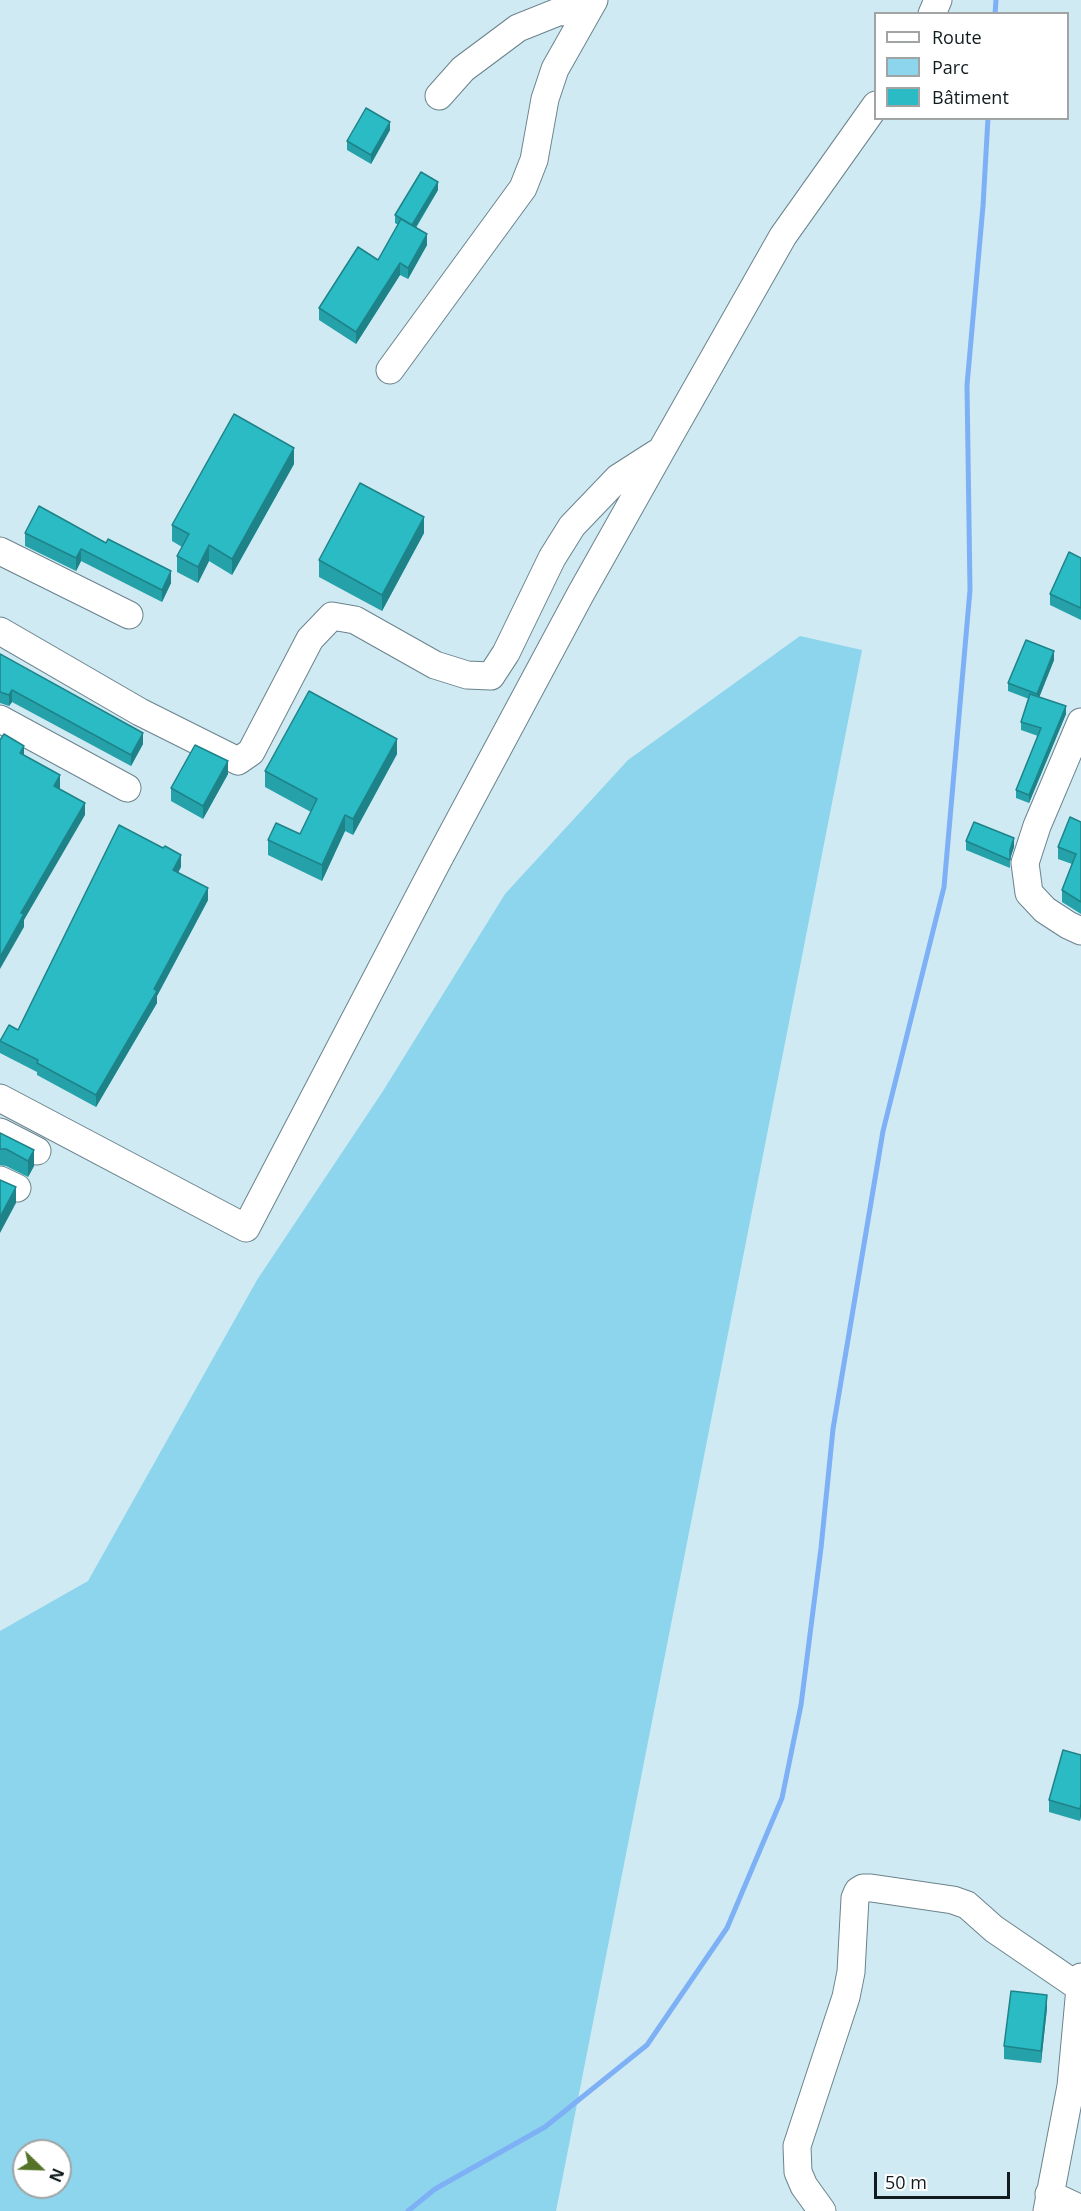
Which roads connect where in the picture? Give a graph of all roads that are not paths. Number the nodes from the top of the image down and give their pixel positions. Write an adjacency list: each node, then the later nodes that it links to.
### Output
1 (591, 5): 2 (street); 4 (street)
2 (439, 96)
3 (874, 108): 5 (street)
4 (390, 370)
5 (660, 451): 8 (street); 13 (street)
6 (0, 551): 7 (street)
7 (129, 615)
8 (0, 631)
9 (0, 719): 11 (street)
10 (1081, 722): 12 (street)
11 (127, 788)
12 (1081, 931)
13 (0, 1098)
14 (0, 1132): 15 (street)
15 (37, 1151)
16 (1080, 1982): 17 (street); 20 (street)
17 (1076, 2083): 18 (street)
18 (1048, 2202): 19 (street)
19 (1081, 2209)
20 (822, 2211)

